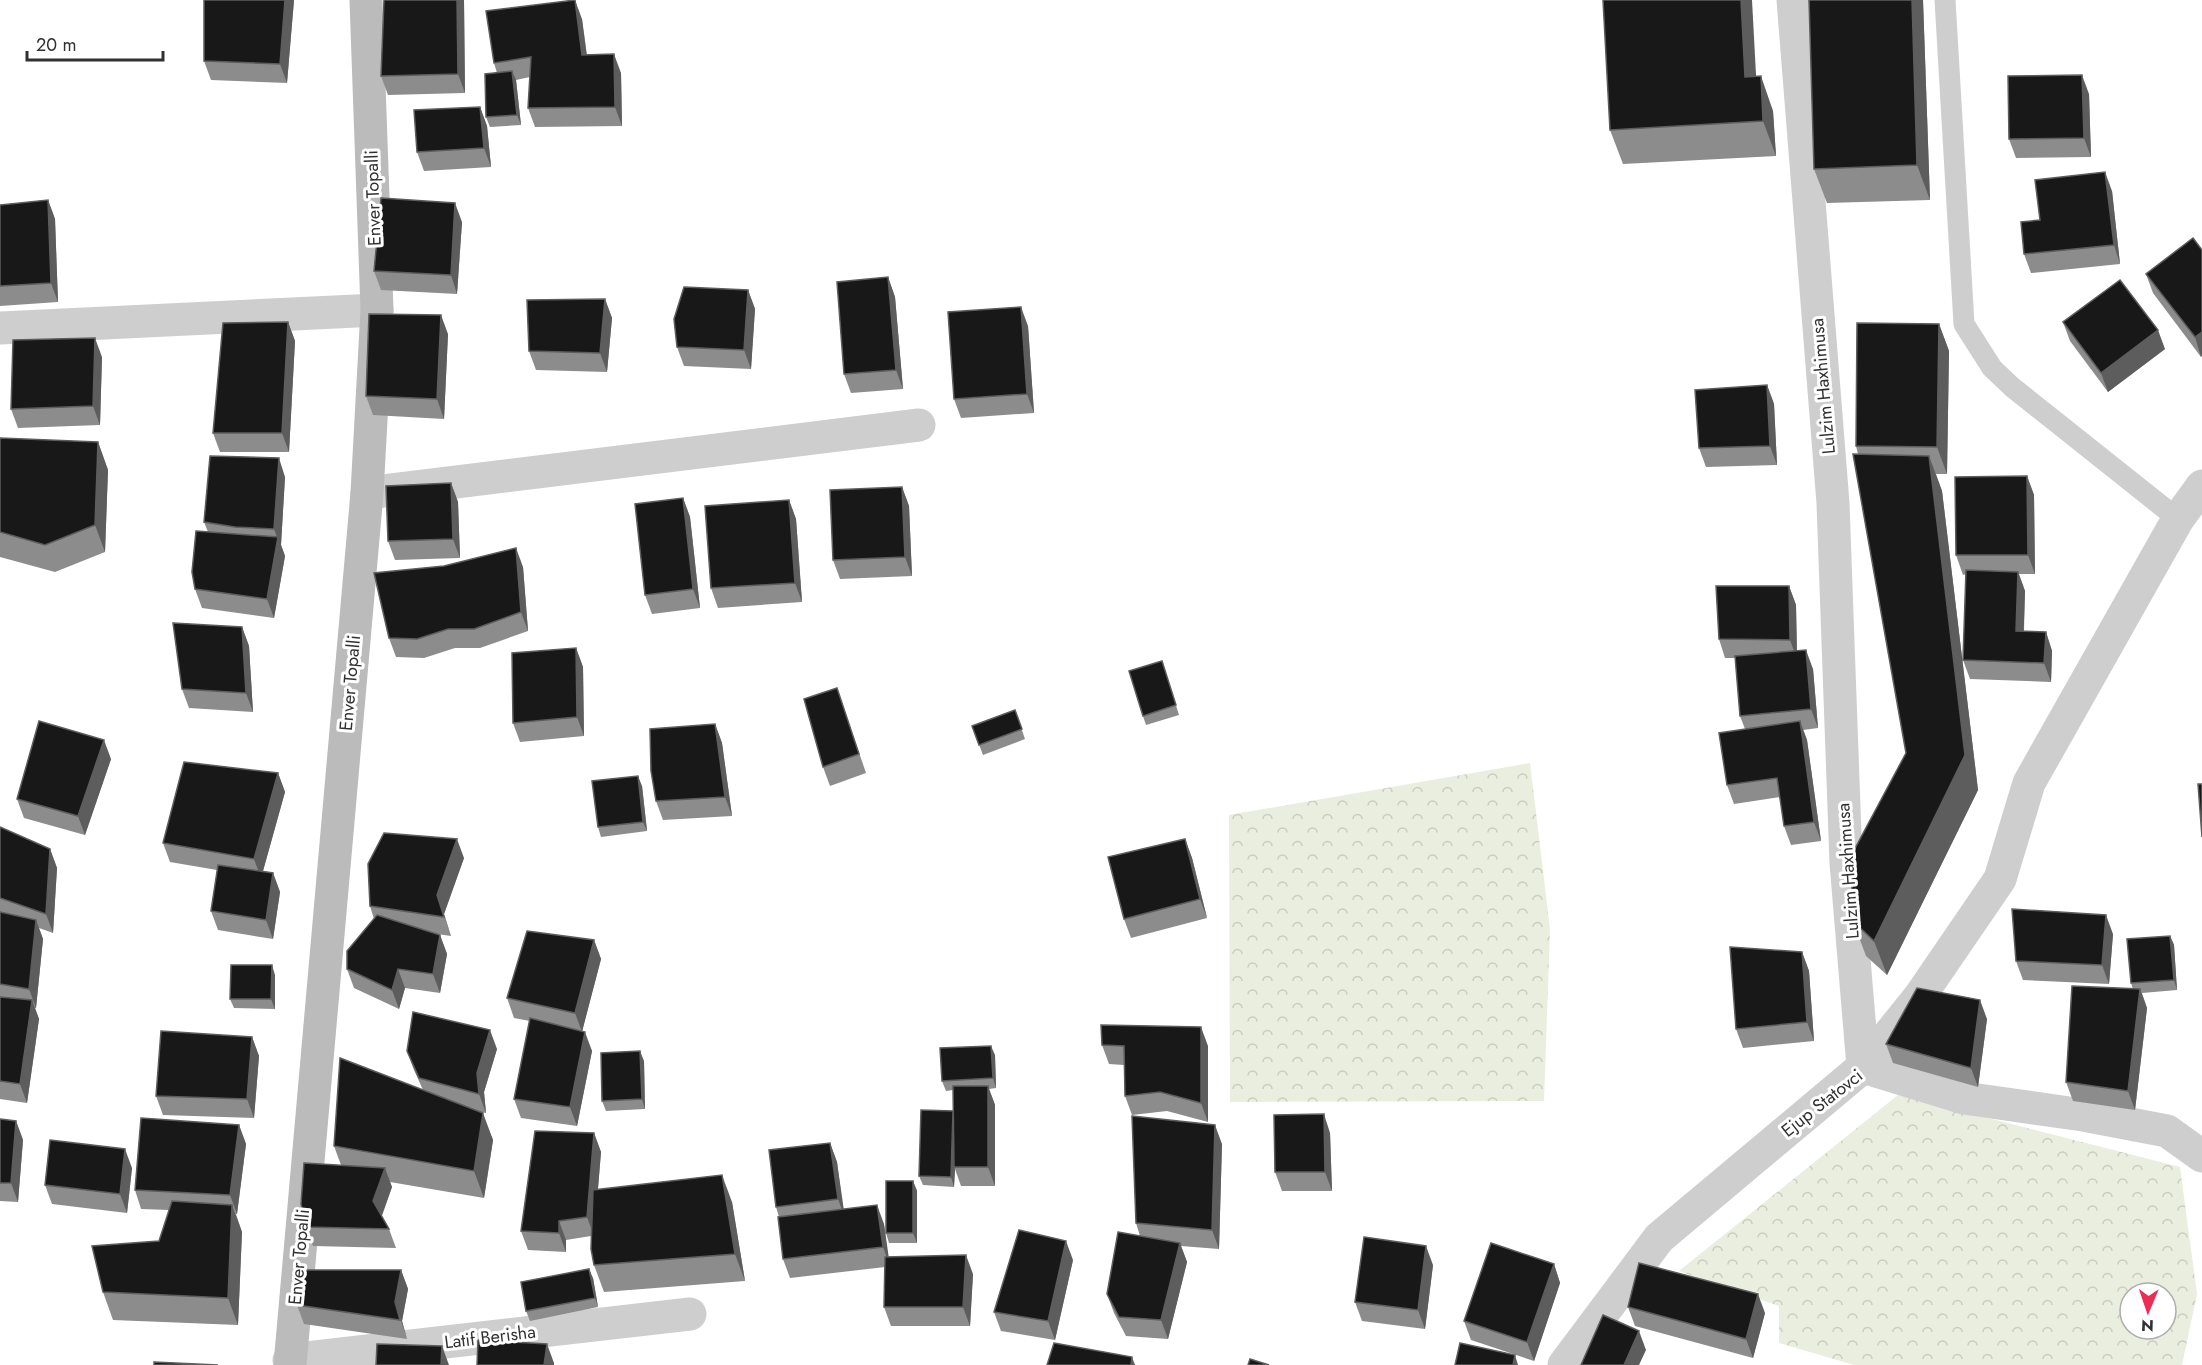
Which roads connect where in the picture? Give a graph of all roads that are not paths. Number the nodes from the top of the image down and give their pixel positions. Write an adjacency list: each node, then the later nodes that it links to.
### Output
1 (366, 0): 4 (main road, Enver Topalli)
2 (1793, 0): 10 (street, Lulzim Haxhimusa)
3 (1945, 0): 9 (lane)
4 (377, 310): 5 (street); 8 (main road, Enver Topalli)
5 (0, 328)
6 (920, 425): 8 (street)
7 (2202, 486): 9 (street)
8 (368, 493): 13 (main road, Enver Topalli)
9 (2178, 519): 10 (street)
10 (1863, 1067): 11 (street, Ejup Statovci); 14 (street, Ejup Statovci)
11 (2202, 1156)
12 (690, 1314): 13 (street, Latif Berisha)
13 (290, 1363)
14 (1564, 1365)

